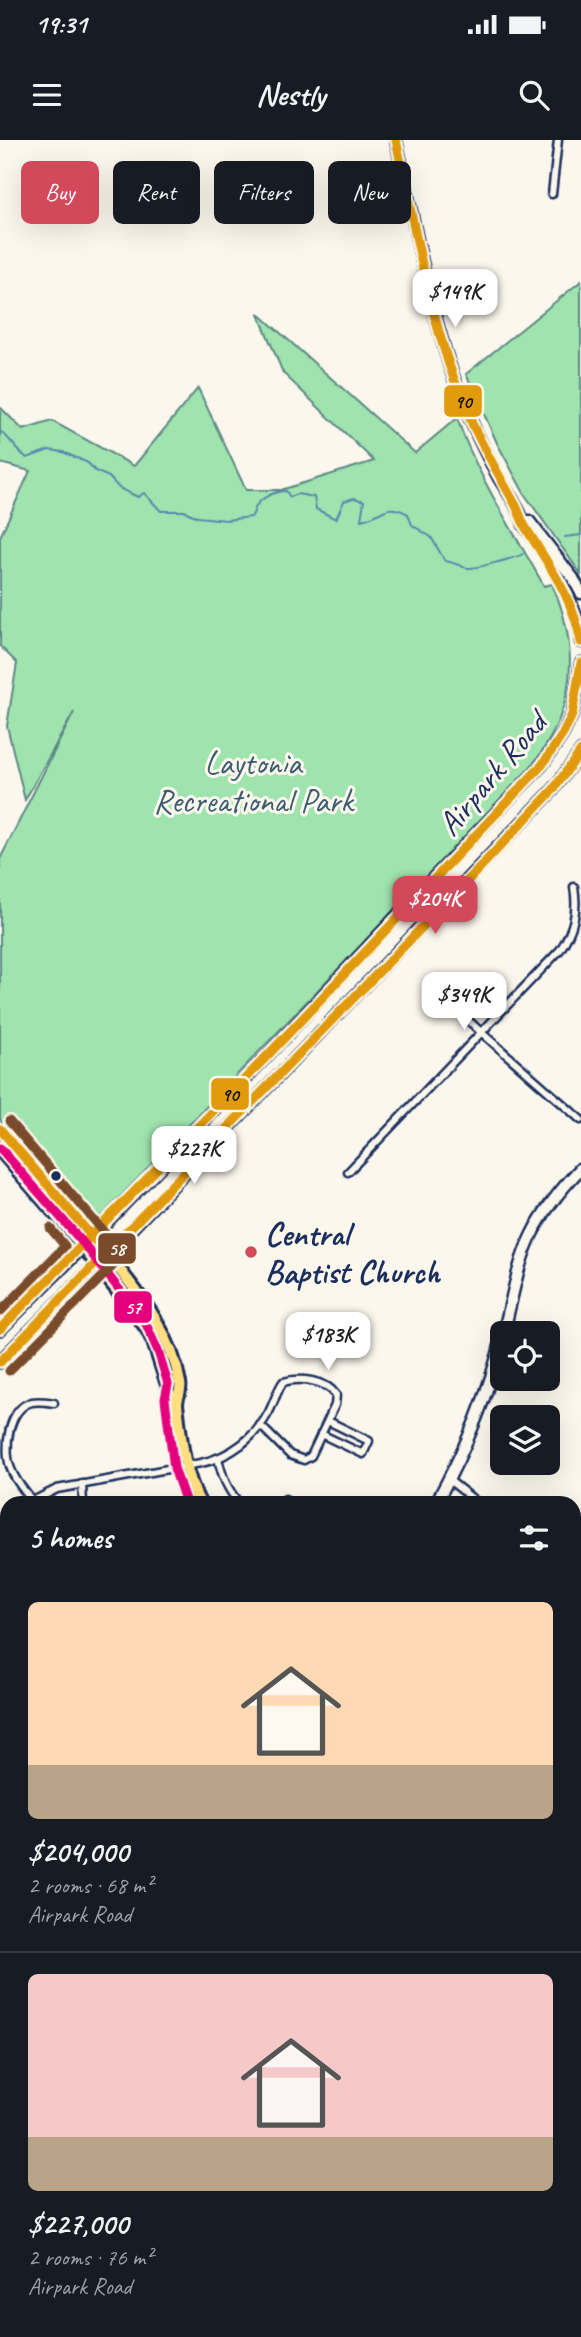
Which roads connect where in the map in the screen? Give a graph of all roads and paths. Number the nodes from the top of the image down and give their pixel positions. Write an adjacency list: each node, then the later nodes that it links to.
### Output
1 (396, 140): 4 (street)
2 (558, 140): 3 (street)
3 (552, 194)
4 (523, 517): 5 (street); 6 (street)
5 (581, 593)
6 (581, 642)
7 (581, 663): 17 (street, Airpark Road)
8 (581, 751): 19 (street, Airpark Road)
9 (575, 887): 11 (street)
10 (442, 996): 11 (street)
11 (482, 1034): 12 (street); 16 (street)
12 (581, 1120)
13 (0, 1129): 17 (street)
14 (0, 1151): 18 (street)
15 (581, 1168): 21 (street)
16 (348, 1172)
17 (93, 1236): 18 (main road); 19 (main road)
18 (82, 1246): 20 (main road); 22 (main road)
19 (107, 1254): 20 (main road); 25 (main road)
20 (96, 1265): 23 (main road); 25 (main road)
21 (507, 1321)
22 (0, 1329)
23 (0, 1362)
24 (490, 1381): 32 (street)
25 (177, 1399): 31 (main road)
26 (54, 1403): 34 (street)
27 (328, 1421): 28 (street); 29 (street); 29 (street)
28 (260, 1425): 29 (street); 30 (street)
29 (321, 1434)
30 (218, 1458): 31 (street); 38 (street)
31 (186, 1466): 33 (street); 37 (main road)
32 (449, 1480): 39 (street); 40 (street)
33 (82, 1484): 35 (street); 36 (street)
34 (27, 1496)
35 (43, 1496)
36 (83, 1496)
37 (196, 1496)
38 (233, 1496)
39 (440, 1496)
40 (469, 1496)

